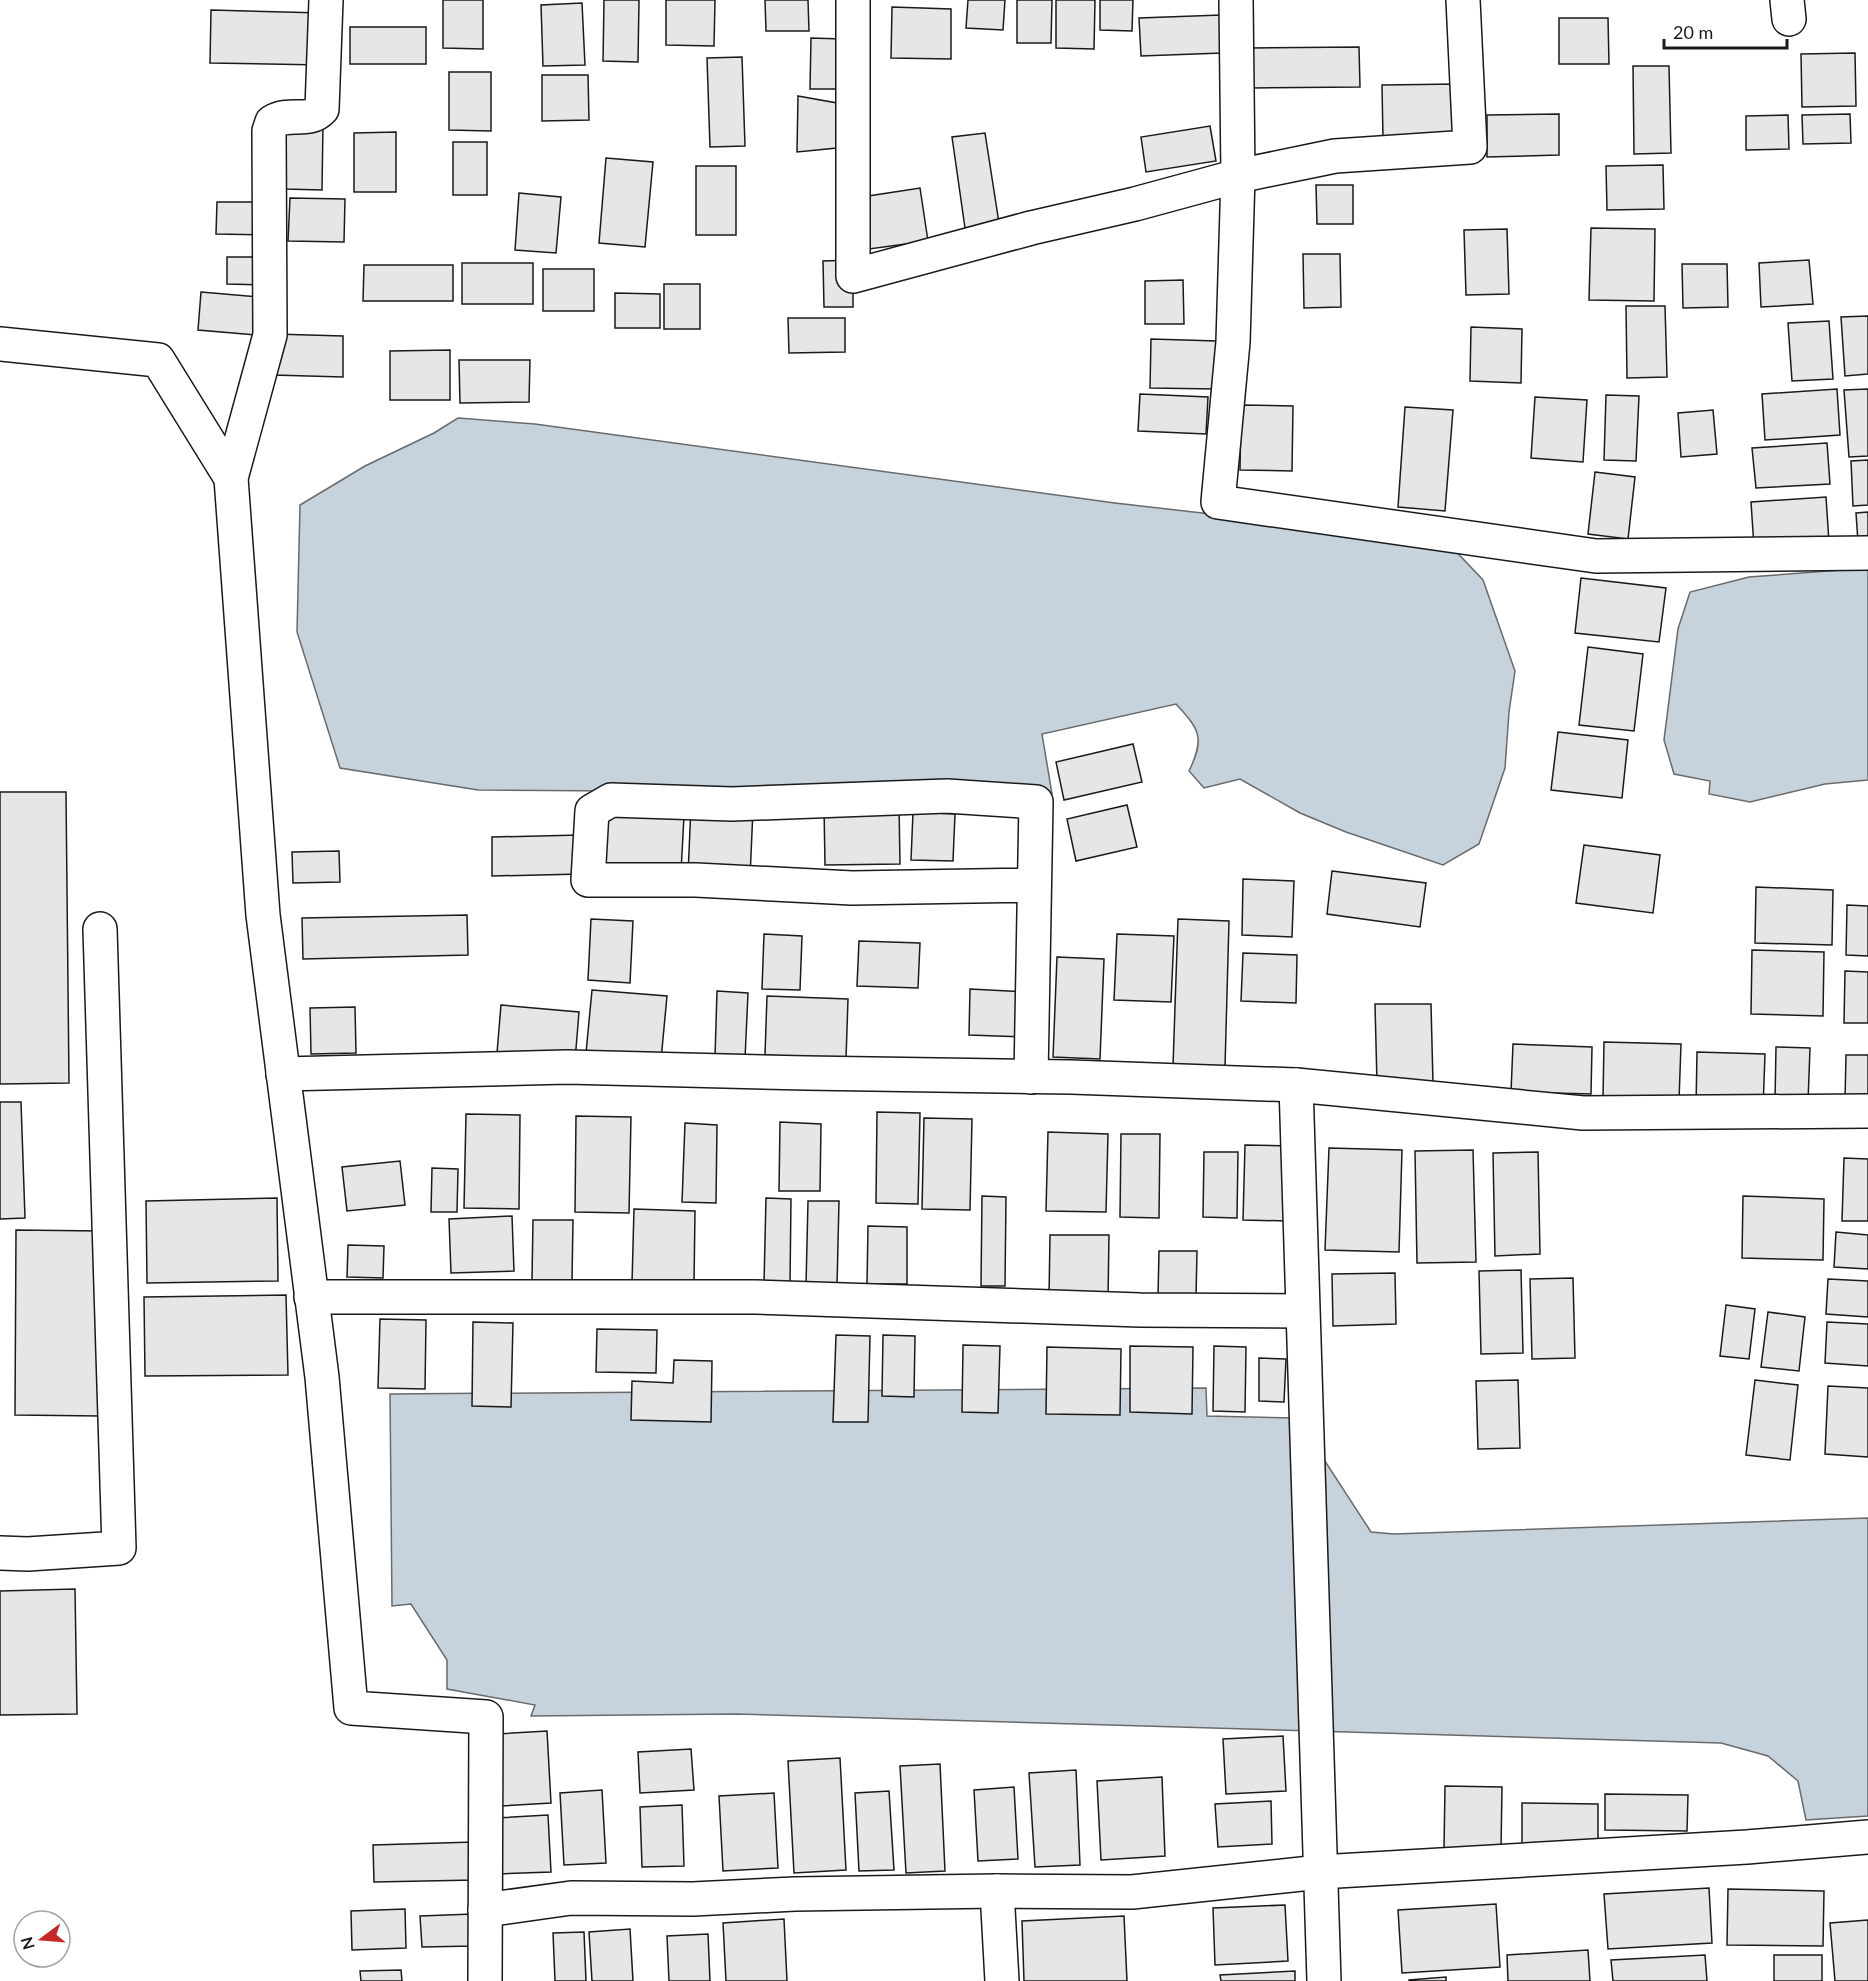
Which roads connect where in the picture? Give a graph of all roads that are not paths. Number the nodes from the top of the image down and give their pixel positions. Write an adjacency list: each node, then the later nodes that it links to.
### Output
1 (326, 0): 7 (street)
2 (853, 0): 5 (street)
3 (1236, 0): 5 (street)
4 (1463, 0): 5 (street)
5 (1238, 176): 8 (street)
6 (0, 344): 7 (street)
7 (231, 478): 11 (street)
8 (1868, 553)
9 (1034, 885): 9 (street); 12 (street)
10 (100, 928): 17 (street)
11 (283, 1074): 12 (street); 15 (street)
12 (1030, 1077): 13 (street)
13 (1296, 1085): 14 (street); 16 (street)
14 (1868, 1111)
15 (311, 1297): 16 (street); 21 (street)
16 (1302, 1311): 19 (street)
17 (0, 1553)
18 (1868, 1837): 19 (street)
19 (1320, 1872): 20 (street); 24 (street)
20 (997, 1891): 21 (street); 23 (street)
21 (485, 1910): 22 (street)
22 (485, 1981)
23 (1002, 1981)
24 (1324, 1981)

